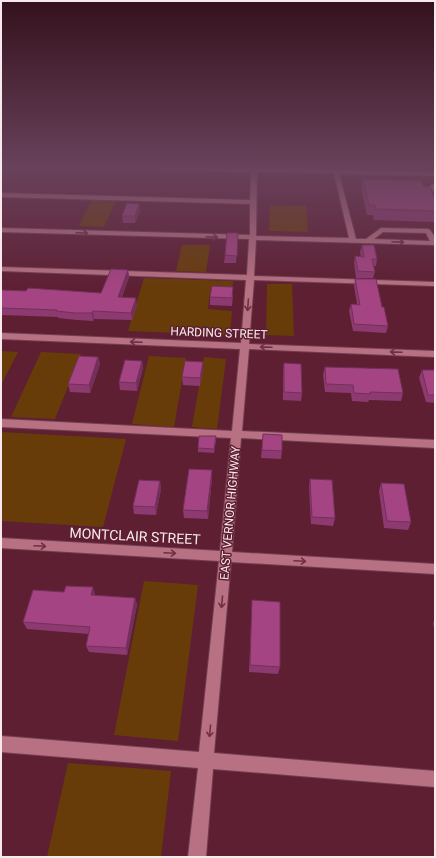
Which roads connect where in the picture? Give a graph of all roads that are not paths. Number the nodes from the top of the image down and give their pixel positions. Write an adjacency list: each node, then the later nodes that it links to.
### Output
1 (254, 208): 4 (street, EAST VERNOR HIGHWAY)
2 (345, 208): 5 (street)
3 (1, 230): 4 (street, one-way to 4)
4 (253, 238): 5 (street); 9 (street, EAST VERNOR HIGHWAY)
5 (353, 241): 6 (street)
6 (368, 241): 7 (street, one-way to 7); 7 (street)
7 (435, 243)
8 (1, 269): 9 (street)
9 (250, 277): 10 (street); 12 (street, EAST VERNOR HIGHWAY, one-way to 12)
10 (435, 284)
11 (1, 336): 12 (street, HARDING STREET, one-way to 11)
12 (245, 346): 13 (street, HARDING STREET, one-way to 12); 15 (street, EAST VERNOR HIGHWAY)
13 (435, 354)
14 (1, 423): 15 (street)
15 (237, 434): 16 (street); 18 (street, EAST VERNOR HIGHWAY)
16 (435, 444)
17 (1, 543): 18 (street, MONTCLAIR STREET, one-way to 18)
18 (226, 556): 19 (street, MONTCLAIR STREET, one-way to 19); 21 (street, EAST VERNOR HIGHWAY, one-way to 21)
19 (435, 569)
20 (1, 744): 21 (street)
21 (207, 762): 22 (street); 23 (street, EAST VERNOR HIGHWAY)
22 (435, 779)
23 (197, 857)

